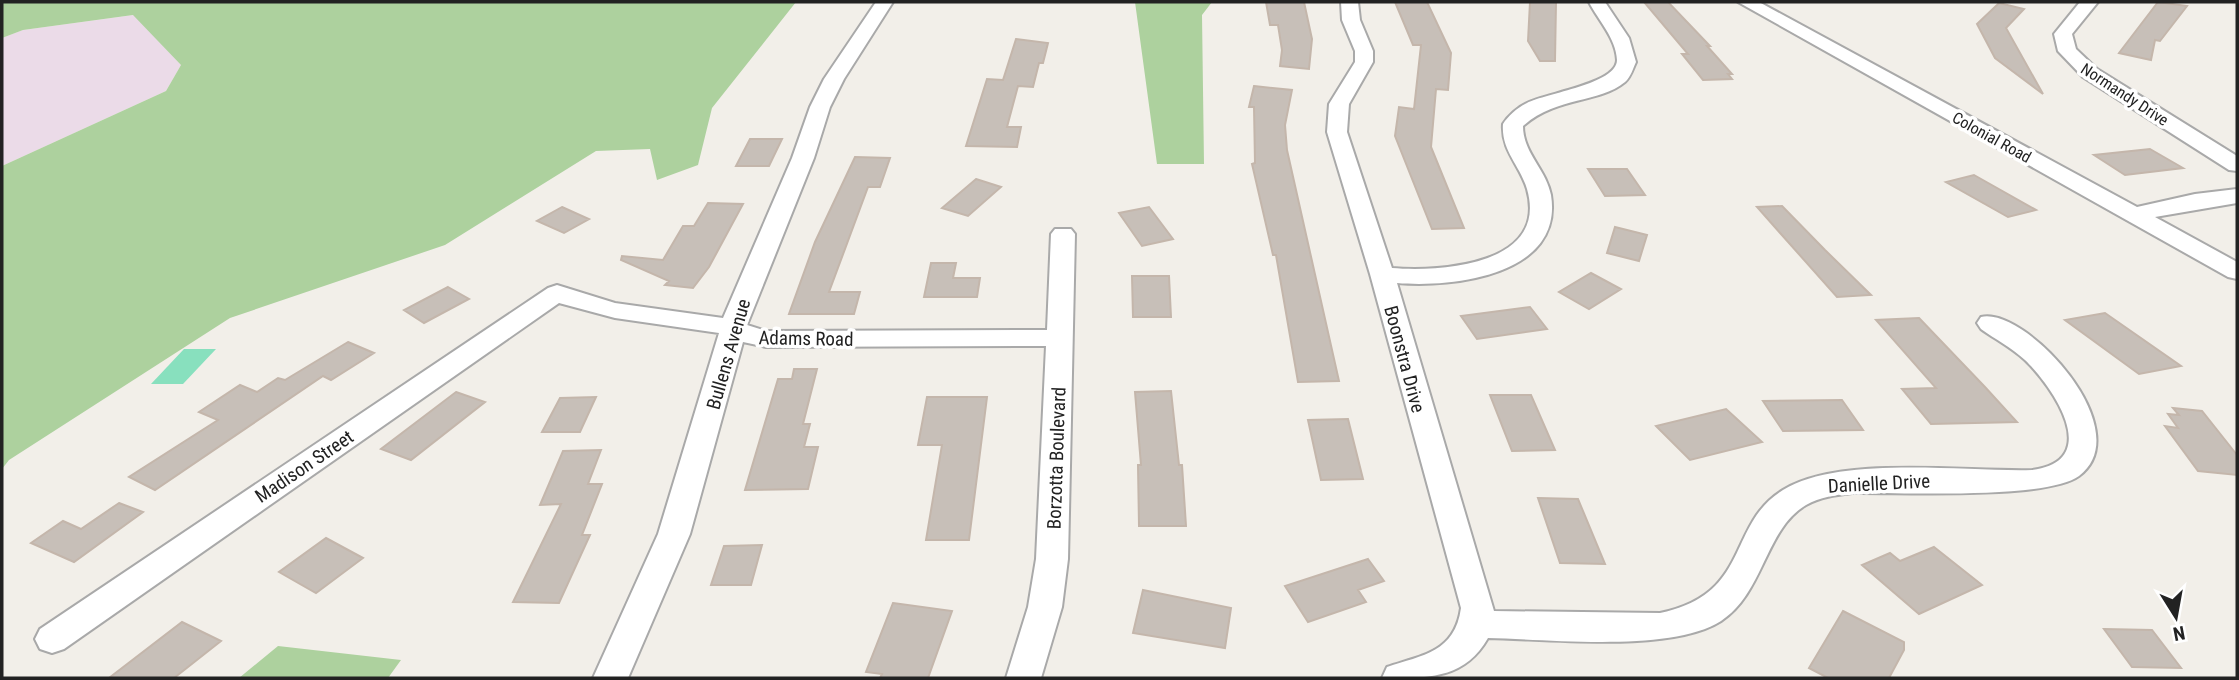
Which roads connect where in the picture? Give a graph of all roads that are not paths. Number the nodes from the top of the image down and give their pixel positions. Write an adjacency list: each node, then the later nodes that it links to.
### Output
1 (884, 2): 14 (street, Bullens Avenue)
2 (1349, 2): 11 (street, Boonstra Drive)
3 (1597, 2): 11 (street)
4 (1747, 2): 8 (street, Colonial Road)
5 (2090, 2): 6 (street, Normandy Drive)
6 (2237, 165)
7 (2237, 196): 8 (street)
8 (2134, 215): 10 (street, Colonial Road)
9 (1063, 234): 15 (street, Borzotta Boulevard)
10 (2237, 272)
11 (1382, 274): 16 (street, Boonstra Drive)
12 (557, 293): 14 (street, Adams Road); 17 (street, Madison Street)
13 (1990, 323): 16 (street, Danielle Drive)
14 (732, 332): 15 (street, Adams Road); 18 (street, Bullens Avenue)
15 (1061, 338): 19 (street, Borzotta Boulevard)
16 (1478, 624): 20 (street)
17 (52, 639)
18 (610, 678)
19 (1024, 678)
20 (1399, 678)

